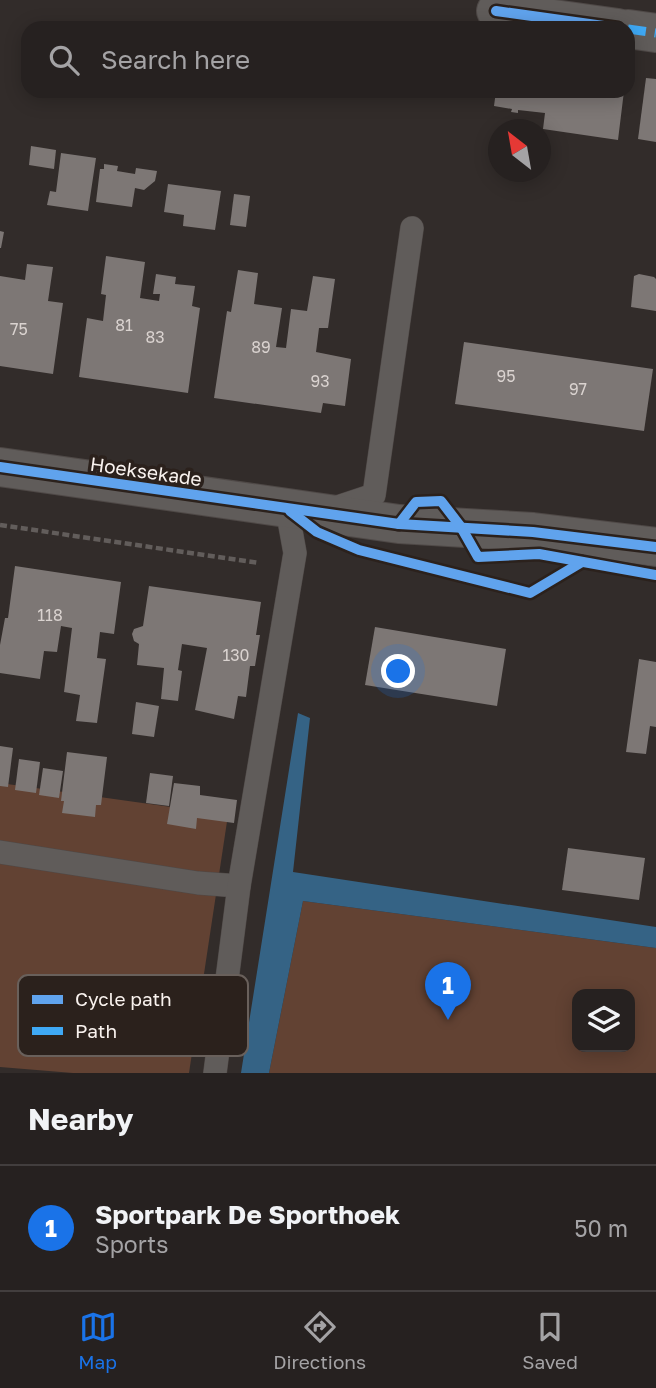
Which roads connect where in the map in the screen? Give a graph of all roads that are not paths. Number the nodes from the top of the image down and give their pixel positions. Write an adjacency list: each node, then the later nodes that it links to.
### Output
1 (496, 11): 2 (street)
2 (568, 21)
3 (635, 30): 4 (street)
4 (656, 33)
5 (412, 228): 7 (lane)
6 (0, 467): 7 (street, Hoeksekade)
7 (303, 511): 8 (street, Hoeksekade); 10 (lane)
8 (656, 547)
9 (0, 852): 10 (lane)
10 (239, 886): 11 (lane)
11 (228, 975)

